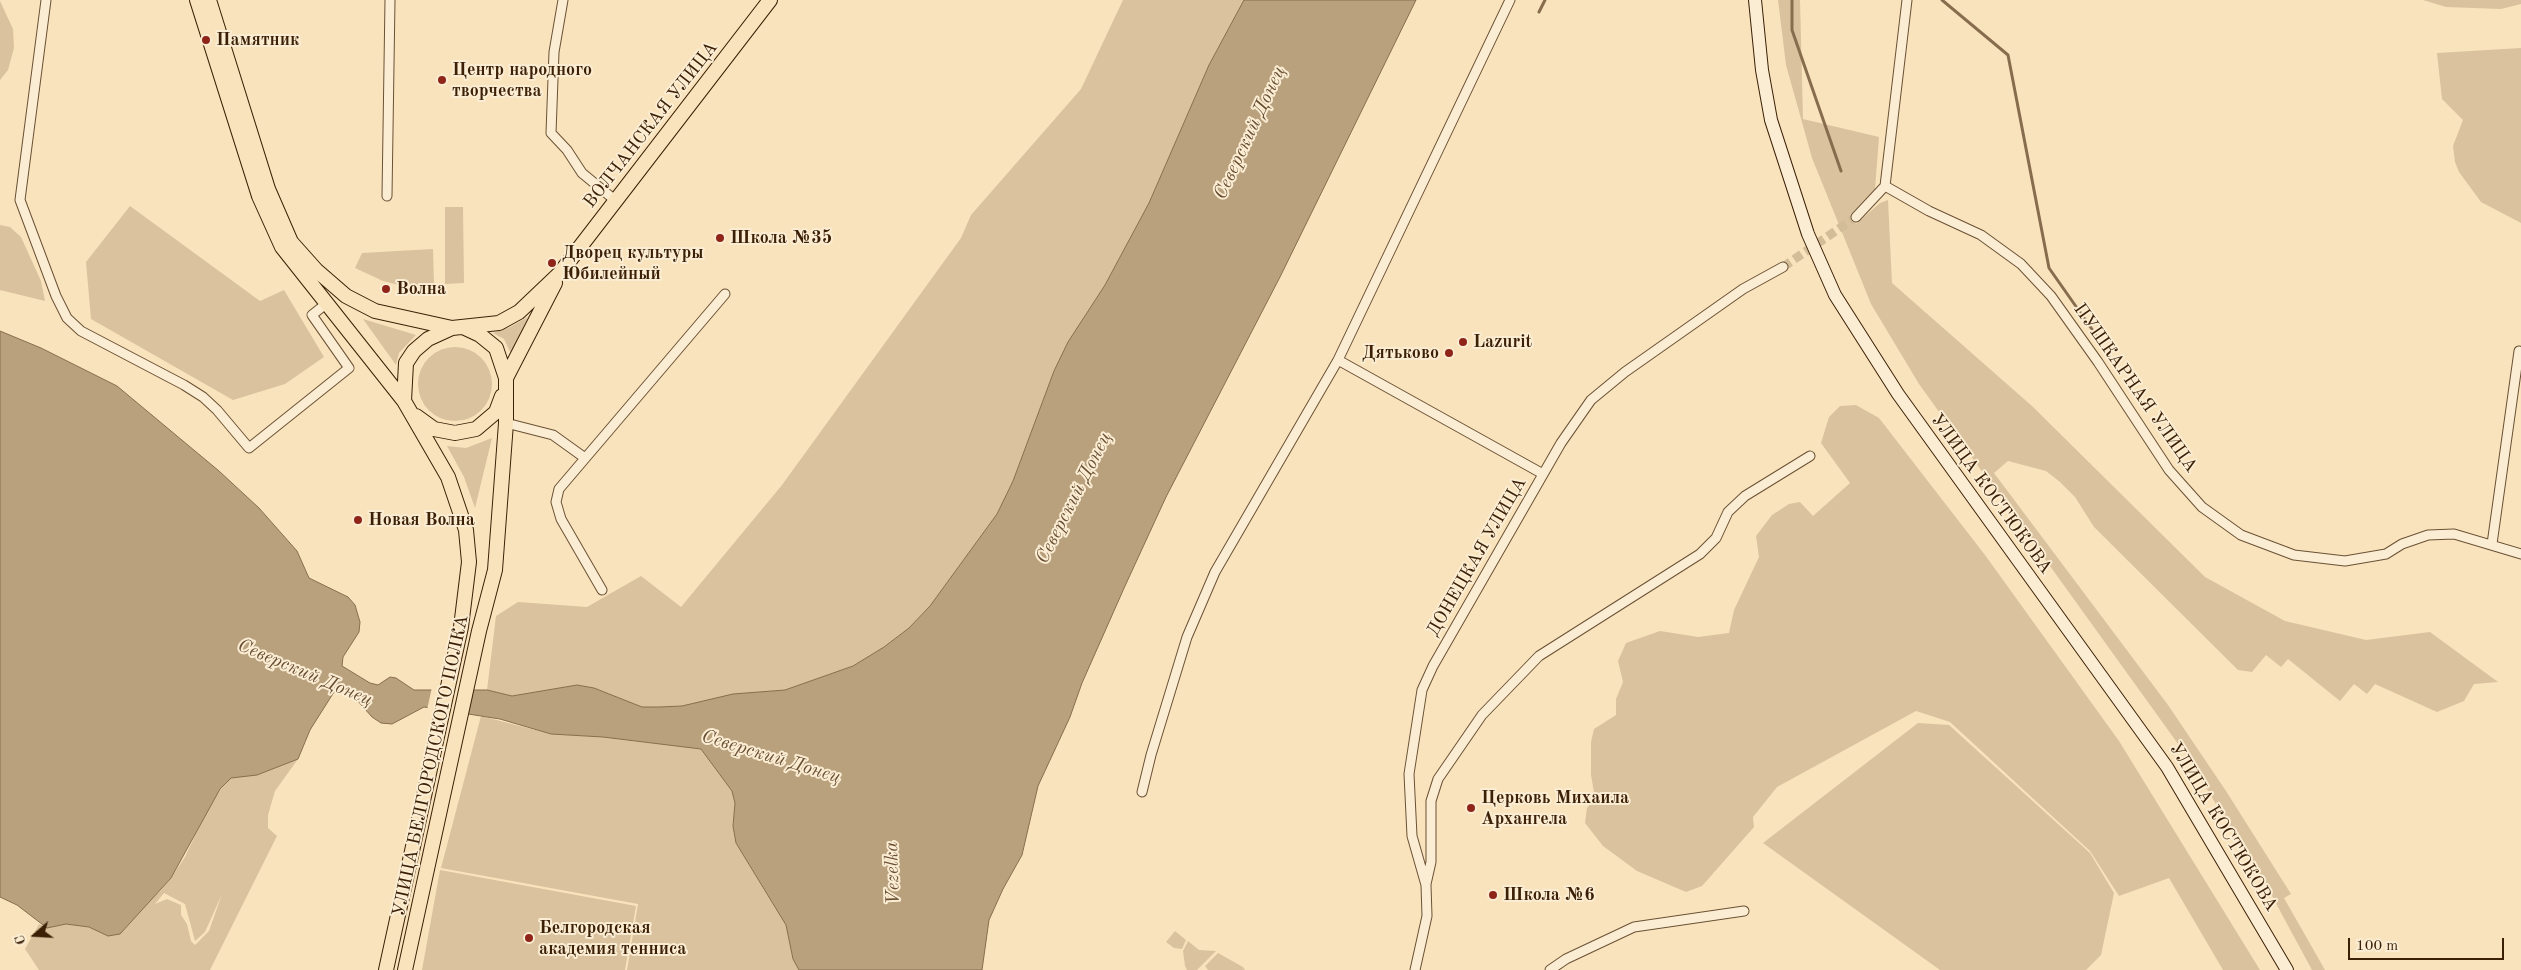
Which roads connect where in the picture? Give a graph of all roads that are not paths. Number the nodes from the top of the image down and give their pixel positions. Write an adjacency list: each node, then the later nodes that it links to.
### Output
1 (46, 0): 17 (street)
2 (197, 0): 17 (main road)
3 (209, 0): 18 (main road)
4 (390, 0): 11 (street)
5 (563, 0): 12 (street)
6 (770, 0): 12 (main road, ВОЛЧАНСКАЯ УЛИЦА)
7 (1510, 0): 20 (street)
8 (1754, 0): 39 (main road, УЛИЦА КОСТЮКОВА)
9 (1907, 0): 10 (street)
10 (1885, 186): 13 (street); 29 (street, ПУШКАРНАЯ УЛИЦА)
11 (387, 196)
12 (616, 201): 15 (main road, ВОЛЧАНСКАЯ УЛИЦА)
13 (1856, 218)
14 (1783, 267): 28 (street, ДОНЕЦКАЯ УЛИЦА)
15 (560, 273): 18 (main road); 21 (main road)
16 (725, 294): 27 (street)
17 (328, 303): 22 (main road)
18 (459, 328): 21 (main road); 22 (main road)
19 (2519, 351): 29 (street)
20 (1338, 360): 28 (street); 32 (street)
21 (506, 382): 24 (main road, УЛИЦА БЕЛГОРОДСКОГО ПОЛКА); 25 (main road)
22 (404, 401): 23 (main road)
23 (412, 413): 25 (main road); 35 (main road, УЛИЦА БЕЛГОРОДСКОГО ПОЛКА)
24 (506, 423): 25 (main road); 27 (street); 36 (main road, УЛИЦА БЕЛГОРОДСКОГО ПОЛКА)
25 (476, 429)
26 (1810, 456): 33 (street)
27 (585, 458): 31 (street)
28 (1544, 474): 33 (street, ДОНЕЦКАЯ УЛИЦА)
29 (2492, 544): 30 (street, ПУШКАРНАЯ УЛИЦА)
30 (2521, 554)
31 (602, 590)
32 (1142, 792)
33 (1426, 885): 37 (street, ДОНЕЦКАЯ УЛИЦА)
34 (1744, 911): 38 (street)
35 (386, 970)
36 (404, 970)
37 (1415, 970)
38 (1550, 970)
39 (2287, 970)

